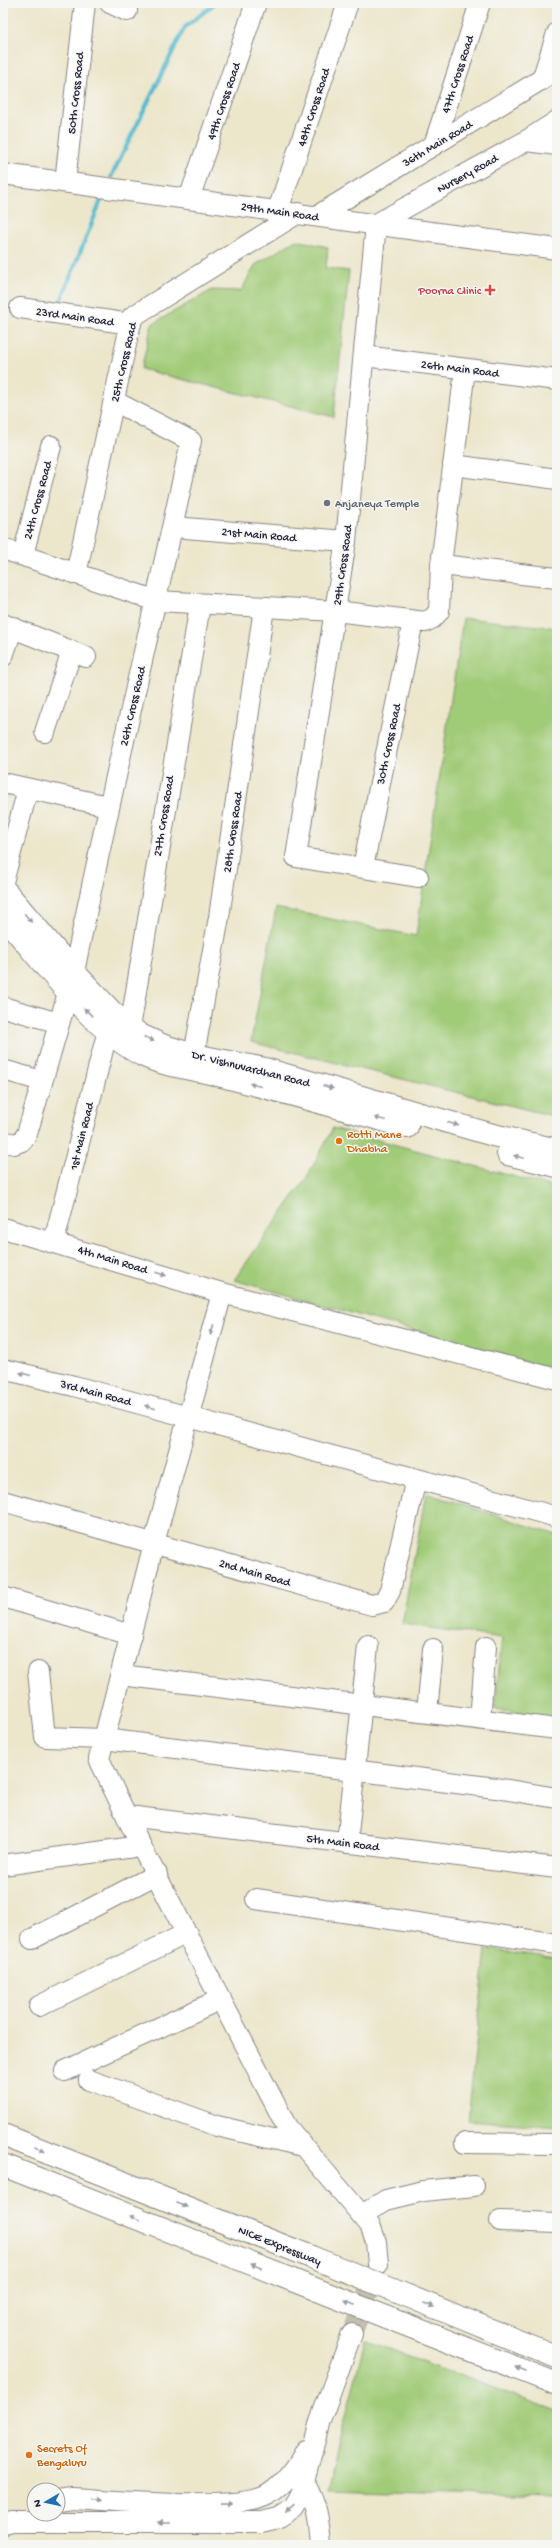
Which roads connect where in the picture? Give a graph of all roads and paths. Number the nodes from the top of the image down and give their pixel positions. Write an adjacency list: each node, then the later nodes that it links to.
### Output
1 (85, 3): 12 (street, 50th Cross Road)
2 (256, 3): 13 (street, 49th Cross Road)
3 (348, 3): 14 (street, 48th Cross Road)
4 (480, 3): 9 (street, 47th Cross Road)
5 (557, 33): 6 (street)
6 (550, 75): 9 (street, 36th Main Road)
7 (557, 121): 8 (street, Nursery Road)
8 (526, 141): 10 (street); 17 (street, Nursery Road)
9 (434, 145): 16 (street, 36th Main Road)
10 (557, 145)
11 (3, 174): 12 (street, 29th Main Road)
12 (65, 182): 13 (street, 29th Main Road)
13 (189, 198): 14 (street, 29th Main Road)
14 (278, 210): 15 (street, 29th Main Road)
15 (298, 213): 16 (street, 29th Main Road); 20 (street, 25th Cross Road)
16 (317, 216): 17 (street, 29th Main Road)
17 (376, 224): 18 (street, 29th Main Road); 21 (street, 29th Cross Road)
18 (557, 249)
19 (20, 308): 20 (street, 23rd Main Road)
20 (131, 324): 24 (street, 25th Cross Road)
21 (364, 356): 22 (street, 26th Main Road); 29 (street, 29th Cross Road)
22 (465, 369): 23 (street, 26th Main Road); 26 (street)
23 (557, 380)
24 (114, 401): 28 (street, 26th Cross Road); 33 (street, 25th Cross Road)
25 (51, 446): 31 (street, 24th Cross Road)
26 (453, 465): 27 (street); 32 (street)
27 (557, 479)
28 (173, 528): 29 (street, 21st Main Road); 35 (street, 26th Cross Road)
29 (346, 542): 38 (street, 29th Cross Road)
30 (3, 549): 31 (street)
31 (23, 555): 33 (street)
32 (441, 565): 34 (street); 39 (street)
33 (76, 574): 35 (street)
34 (557, 578)
35 (157, 601): 36 (street); 45 (street, 26th Cross Road)
36 (200, 605): 37 (street); 54 (street, 27th Cross Road)
37 (264, 608): 38 (street); 56 (street, 28th Cross Road)
38 (336, 611): 39 (street); 46 (street, 29th Cross Road)
39 (414, 621): 46 (street, 30th Cross Road)
40 (8, 626): 41 (street); 42 (street)
41 (3, 656)
42 (45, 732)
43 (3, 783): 44 (street)
44 (28, 789): 45 (street); 48 (street)
45 (108, 806): 51 (street, 26th Cross Road)
46 (363, 867): 47 (street)
47 (418, 877)
48 (3, 882)
49 (3, 888): 51 (main road, Dr. Vishnuvardhan Road, one-way to 51)
50 (7, 928): 51 (main road, Dr. Vishnuvardhan Road)
51 (70, 982): 53 (street, 26th Cross Road); 54 (main road, Dr. Vishnuvardhan Road); 55 (main road, Dr. Vishnuvardhan Road, one-way to 51)
52 (3, 1007): 53 (street)
53 (59, 1023): 58 (street, 26th Cross Road)
54 (130, 1028): 56 (main road, Dr. Vishnuvardhan Road, one-way to 56)
55 (108, 1030): 61 (main road, Dr. Vishnuvardhan Road, one-way to 55); 63 (street, 1st Main Road)
56 (194, 1055): 60 (main road, Dr. Vishnuvardhan Road, one-way to 60)
57 (3, 1070): 58 (street)
58 (42, 1081): 59 (street, 26th Cross Road)
59 (3, 1141)
60 (557, 1150)
61 (557, 1166)
62 (3, 1228): 63 (street, 4th Main Road)
63 (54, 1241): 64 (street, 4th Main Road, one-way to 64)
64 (222, 1292): 66 (street, 4th Main Road); 67 (street, one-way to 67)
65 (3, 1369): 67 (street, 3rd Main Road, one-way to 65)
66 (557, 1379)
67 (188, 1418): 68 (street, 3rd Main Road); 71 (street)
68 (416, 1479): 70 (street, 3rd Main Road); 71 (street, 2nd Main Road)
69 (3, 1500): 71 (street, 2nd Main Road)
70 (557, 1517)
71 (154, 1543): 73 (street)
72 (3, 1597): 73 (street)
73 (131, 1635): 78 (street)
74 (368, 1646): 79 (street)
75 (486, 1647): 81 (street)
76 (433, 1648): 80 (street)
77 (38, 1672): 83 (street)
78 (121, 1675): 79 (street); 83 (street)
79 (361, 1704): 80 (street); 84 (street)
80 (427, 1712): 81 (street)
81 (480, 1719): 82 (street)
82 (557, 1729)
83 (104, 1739): 84 (street); 86 (street)
84 (354, 1770): 85 (street); 87 (street)
85 (557, 1798)
86 (128, 1816): 87 (street, 5th Main Road); 88 (street)
87 (347, 1843): 90 (street, 5th Main Road)
88 (142, 1846): 89 (street); 91 (street)
89 (3, 1865)
90 (557, 1868)
91 (157, 1874): 93 (street); 94 (street)
92 (256, 1899): 95 (street)
93 (187, 1934): 96 (street); 97 (street)
94 (32, 1939)
95 (557, 1944)
96 (221, 1999): 98 (street); 103 (street)
97 (39, 2006)
98 (65, 2071)
99 (89, 2080): 103 (street)
100 (3, 2135): 111 (main road, NICE Expressway, one-way to 111, bridge)
101 (465, 2143): 102 (street)
102 (557, 2144)
103 (303, 2146): 106 (street)
104 (3, 2165): 112 (main road, one-way to 104, bridge)
105 (474, 2186): 106 (street)
106 (362, 2215): 109 (street)
107 (500, 2221): 108 (street)
108 (557, 2223)
109 (378, 2264)
110 (352, 2334): 113 (street)
111 (557, 2357)
112 (557, 2384)
113 (320, 2421): 114 (street); 115 (street, one-way to 113)
114 (304, 2481): 117 (street, one-way to 117); 118 (street)
115 (66, 2499)
116 (26, 2511): 117 (street)
117 (7, 2523)
118 (321, 2545)

